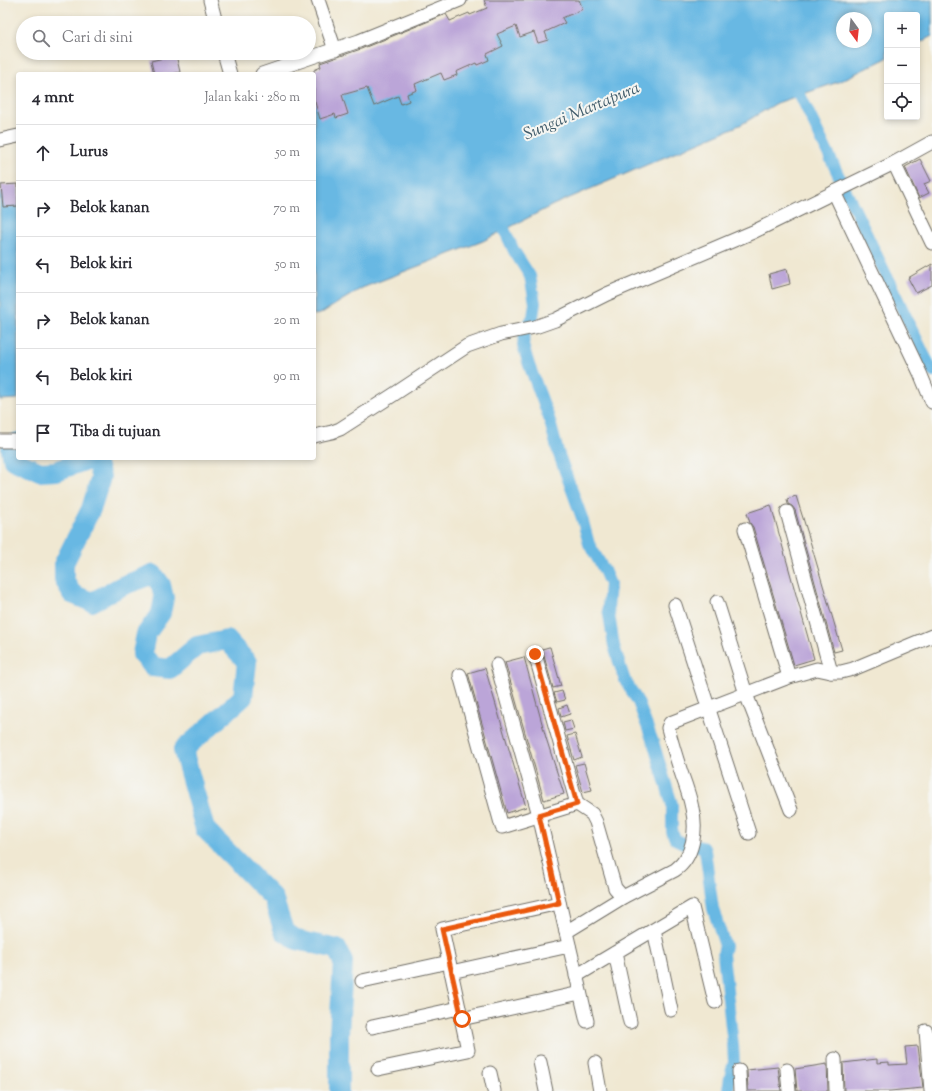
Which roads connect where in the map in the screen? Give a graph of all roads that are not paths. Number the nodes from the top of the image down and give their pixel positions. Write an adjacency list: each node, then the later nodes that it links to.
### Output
1 (210, 0): 5 (street)
2 (318, 0): 6 (street)
3 (460, 0): 4 (street)
4 (441, 4): 6 (street)
5 (214, 16)
6 (335, 50): 7 (street)
7 (316, 56)
8 (226, 60): 10 (street)
9 (305, 60): 11 (street)
10 (229, 72)
11 (268, 72)
12 (16, 136): 13 (street)
13 (0, 140)
14 (932, 142): 15 (street)
15 (894, 163): 16 (street); 17 (street)
16 (842, 188): 18 (street); 19 (street)
17 (932, 243)
18 (932, 402)
19 (316, 436)
20 (0, 441): 21 (street)
21 (16, 441)
22 (787, 512): 29 (street)
23 (745, 529): 31 (street)
24 (717, 602): 32 (street)
25 (675, 605): 33 (street)
26 (932, 636): 29 (street)
27 (535, 654): 34 (street)
28 (497, 665): 36 (street)
29 (830, 672): 31 (street)
30 (460, 675): 36 (street)
31 (789, 677): 32 (street)
32 (746, 694): 33 (street); 35 (street)
33 (708, 708): 37 (street); 38 (street)
34 (577, 804): 36 (street); 38 (street)
35 (791, 810)
36 (539, 815): 39 (street)
37 (749, 833)
38 (622, 897): 41 (street)
39 (559, 903): 41 (street); 44 (street)
40 (654, 930): 43 (street); 48 (street); 49 (street)
41 (566, 932): 42 (street)
42 (569, 946): 44 (street); 45 (street)
43 (615, 953): 45 (street); 52 (street)
44 (450, 967): 46 (street); 50 (street)
45 (576, 976): 47 (street)
46 (362, 981)
47 (580, 993): 50 (street); 51 (street)
48 (715, 1002)
49 (671, 1010)
50 (460, 1014): 53 (street); 58 (street)
51 (587, 1021)
52 (630, 1022)
53 (372, 1027)
54 (926, 1031): 68 (street)
55 (835, 1059): 67 (street)
56 (540, 1062): 63 (street)
57 (595, 1063): 64 (street)
58 (378, 1069)
59 (787, 1070): 66 (street)
60 (738, 1072): 65 (street)
61 (490, 1073): 62 (street)
62 (494, 1091)
63 (546, 1091)
64 (600, 1091)
65 (740, 1091)
66 (789, 1091)
67 (836, 1091)
68 (931, 1091)

